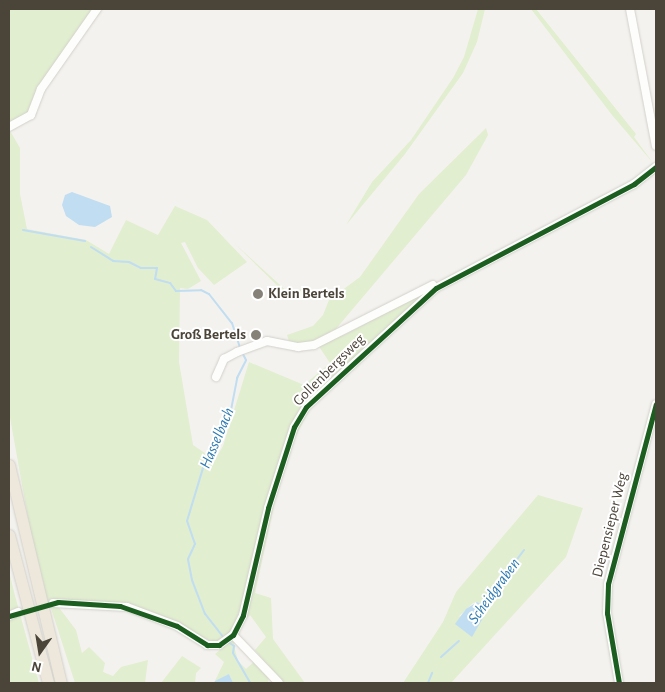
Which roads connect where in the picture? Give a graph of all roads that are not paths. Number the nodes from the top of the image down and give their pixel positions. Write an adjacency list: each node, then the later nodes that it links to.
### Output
1 (97, 9): 3 (street)
2 (630, 9): 4 (street)
3 (9, 127)
4 (656, 146)
5 (656, 167): 6 (street, Gollenbergsweg)
6 (443, 283): 7 (street); 14 (street, Gollenbergsweg)
7 (216, 378)
8 (656, 404): 18 (street, Diepensieper Weg)
9 (9, 466): 16 (highway)
10 (9, 535): 15 (highway)
11 (53, 603): 14 (street, Gollenbergsweg)
12 (18, 612): 13 (street)
13 (9, 616)
14 (231, 636): 17 (street)
15 (48, 683)
16 (61, 683)
17 (279, 683)
18 (618, 683)

